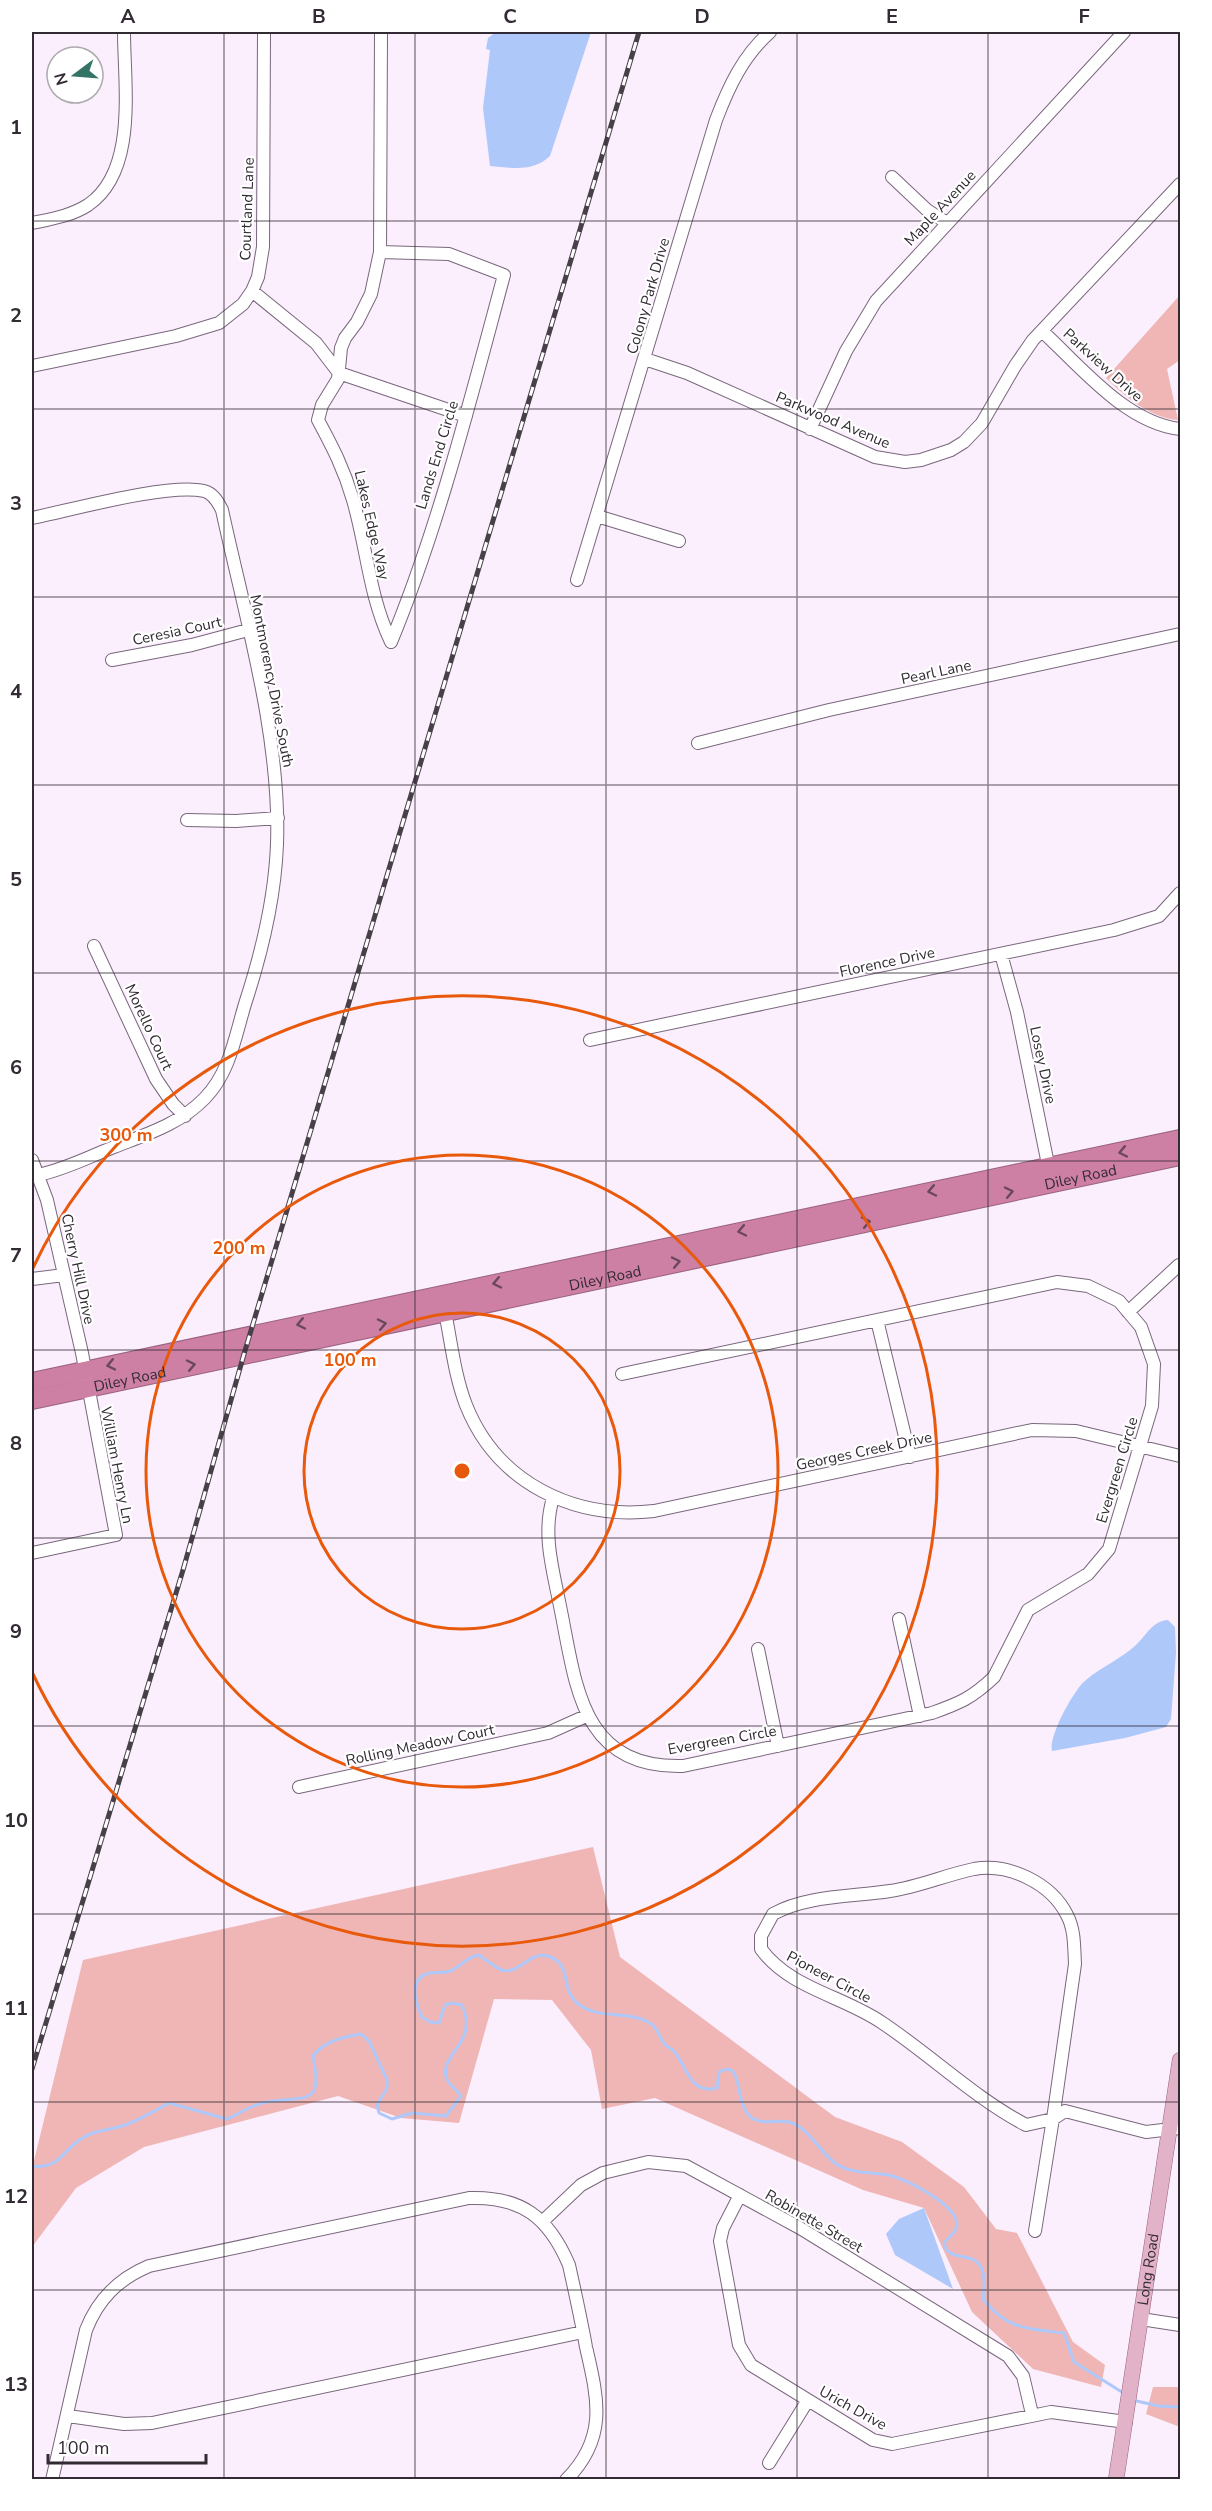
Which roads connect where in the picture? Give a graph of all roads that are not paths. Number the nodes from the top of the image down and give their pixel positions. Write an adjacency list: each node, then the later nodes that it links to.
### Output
1 (124, 32): 8 (street)
2 (264, 32): 11 (street, Courtland Lane)
3 (381, 32): 10 (street, Lakes Edge Way)
4 (770, 32): 13 (street, Colony Park Drive)
5 (1124, 32): 9 (street, Maple Avenue)
6 (892, 177): 9 (street)
7 (1180, 184): 12 (street, Parkwood Avenue)
8 (32, 223)
9 (947, 223): 17 (street, Maple Avenue)
10 (380, 252): 15 (street, Lakes Edge Way); 16 (street, Lands End Circle)
11 (252, 291): 14 (street, Courtland Lane); 15 (street)
12 (1042, 331): 17 (street, Parkwood Avenue); 18 (street, Parkview Drive)
13 (645, 359): 17 (street, Parkwood Avenue); 19 (street, Colony Park Drive)
14 (32, 366)
15 (339, 373): 16 (street); 25 (street, Lakes Edge Way)
16 (466, 416): 25 (street, Lands End Circle)
17 (810, 429)
18 (1180, 429)
19 (597, 516): 21 (street); 22 (street, Colony Park Drive)
20 (32, 518): 23 (street, Montmorency Drive South)
21 (679, 541)
22 (577, 580)
23 (248, 630): 26 (street, Ceresia Court); 28 (street, Montmorency Drive South)
24 (1180, 634): 27 (street, Pearl Lane)
25 (391, 642)
26 (112, 660)
27 (698, 742)
28 (278, 818): 29 (street); 34 (street, Montmorency Drive South)
29 (187, 819)
30 (1180, 893): 32 (street, Florence Drive)
31 (94, 946): 34 (street, Morello Court)
32 (1001, 954): 33 (street, Florence Drive); 39 (street, Losey Drive)
33 (590, 1040)
34 (185, 1116): 38 (street, Montmorency Drive South)
35 (1180, 1139): 39 (highway, Diley Road, one-way to 39)
36 (1180, 1156): 39 (highway, Diley Road)
37 (32, 1160): 38 (street, Cherry Hill Drive)
38 (38, 1175): 41 (street, Cherry Hill Drive)
39 (1050, 1175): 43 (highway, Diley Road)
40 (1179, 1265): 44 (street)
41 (64, 1275): 42 (street); 47 (street, Cherry Hill Drive)
42 (32, 1279)
43 (443, 1303): 47 (highway, Diley Road); 53 (street)
44 (1128, 1312): 45 (street, Evergreen Circle); 50 (street, Evergreen Circle)
45 (877, 1320): 46 (street, Evergreen Circle); 52 (street)
46 (622, 1374)
47 (86, 1379): 48 (highway, Diley Road); 49 (highway, Diley Road); 54 (street, William Henry Ln)
48 (32, 1382)
49 (32, 1400)
50 (1139, 1445): 51 (street, Georges Creek Drive); 52 (street, Georges Creek Drive); 58 (street, Evergreen Circle)
51 (1180, 1456)
52 (910, 1457): 53 (street, Georges Creek Drive)
53 (553, 1498): 57 (street, Evergreen Circle)
54 (32, 1552)
55 (899, 1619): 58 (street)
56 (758, 1649): 59 (street)
57 (586, 1716): 59 (street, Evergreen Circle); 60 (street, Rolling Meadow Court)
58 (920, 1716): 59 (street, Evergreen Circle)
59 (778, 1746)
60 (299, 1786)
61 (1180, 2060): 63 (main road, Long Road)
62 (1053, 2119): 62 (street, Pioneer Circle); 63 (street, Pioneer Circle); 66 (street)
63 (1175, 2129): 67 (main road, Long Road)
64 (740, 2195): 65 (street, Robinette Street); 70 (street, Urich Drive); 71 (street, Robinette Street)
65 (543, 2221): 69 (street); 72 (street)
66 (1035, 2231)
67 (1142, 2319): 68 (street); 73 (main road, Long Road)
68 (1180, 2325)
69 (583, 2332): 72 (street); 76 (street)
70 (808, 2400): 71 (street, Urich Drive); 74 (street)
71 (1032, 2414): 73 (street, Urich Drive)
72 (68, 2416): 75 (street)
73 (1126, 2417): 77 (main road, Long Road)
74 (769, 2463)
75 (52, 2480)
76 (566, 2480)
77 (1116, 2480)

